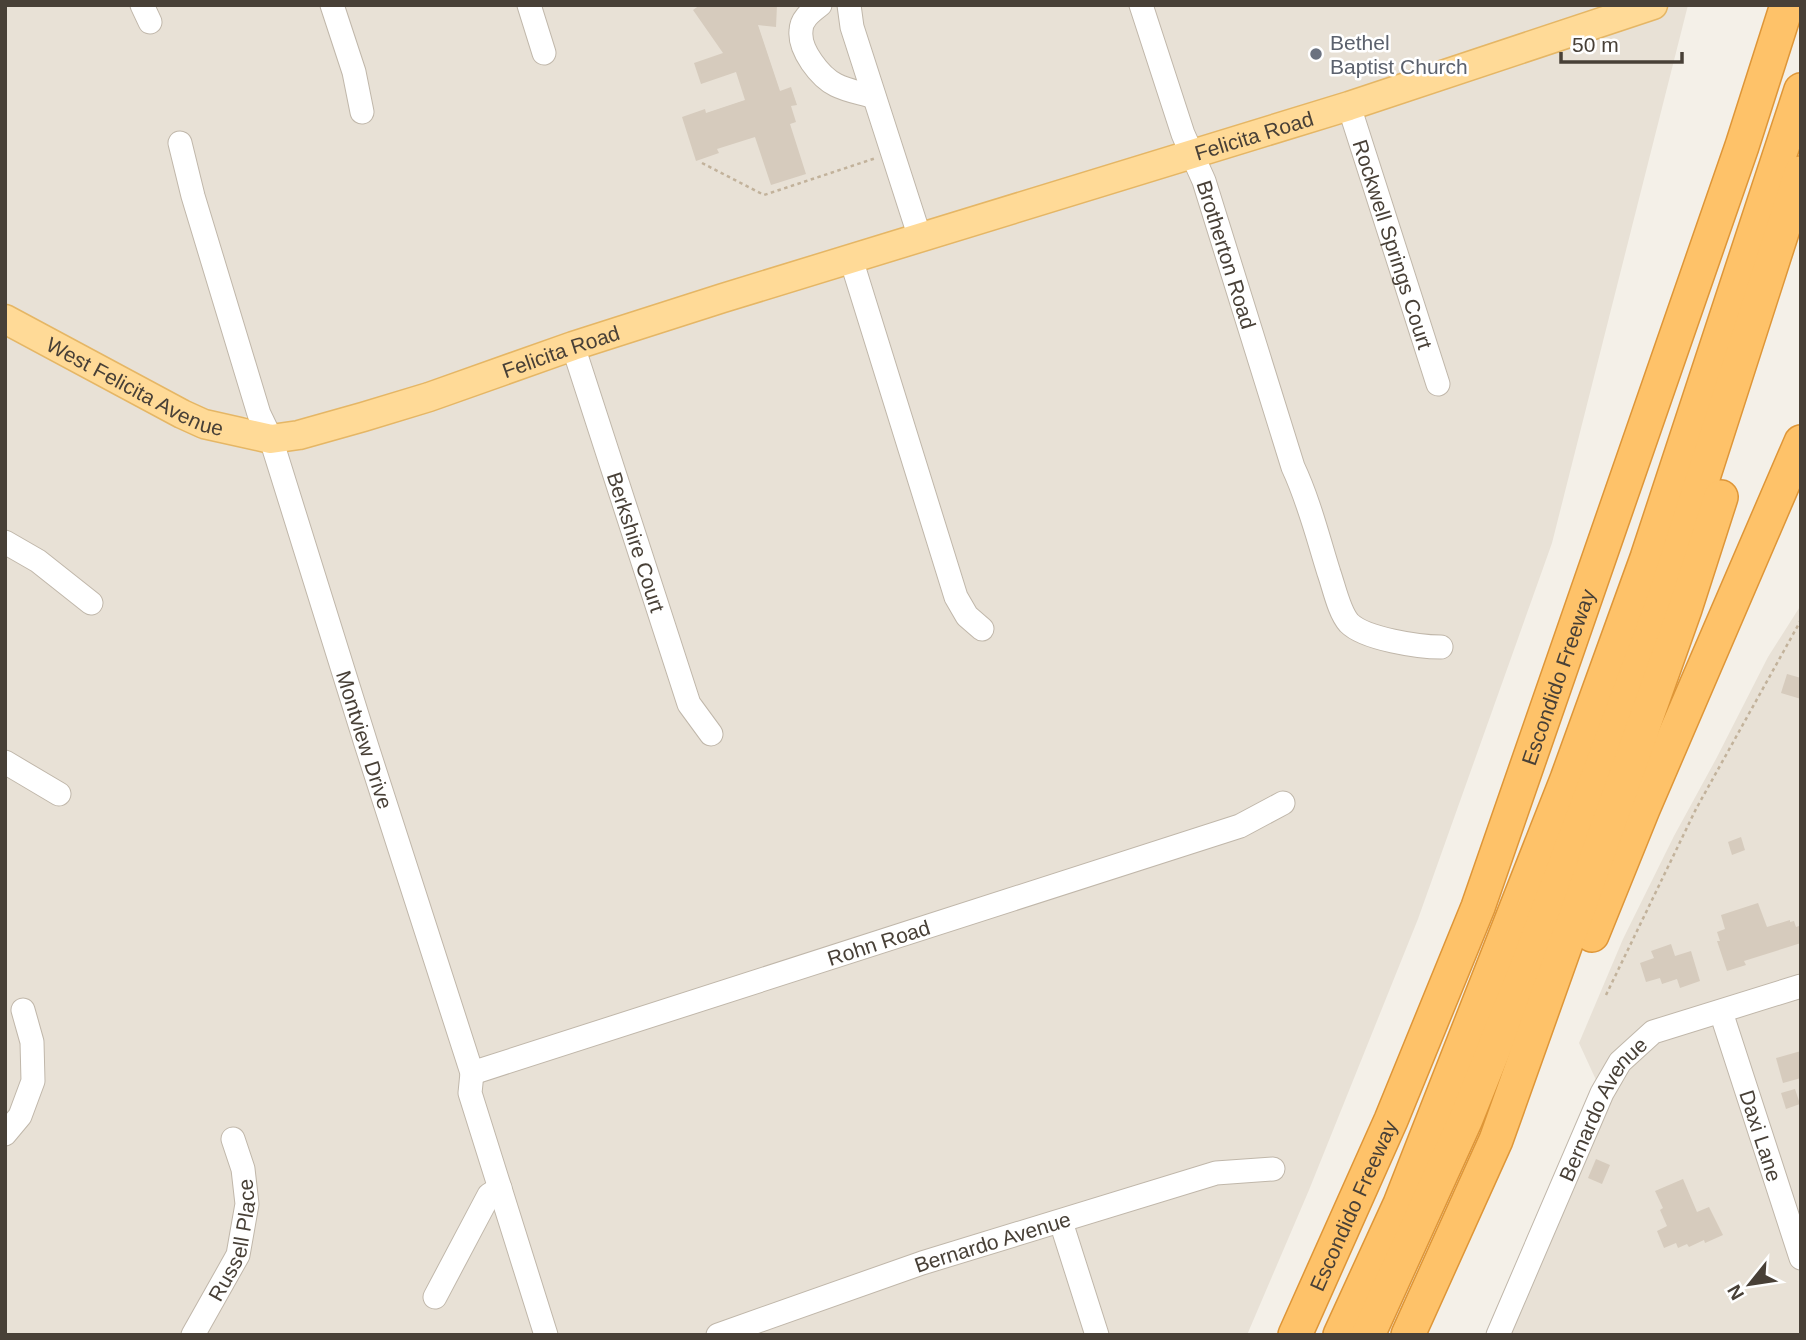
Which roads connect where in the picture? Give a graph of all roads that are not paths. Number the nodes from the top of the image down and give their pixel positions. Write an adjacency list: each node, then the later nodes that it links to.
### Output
1 (332, 5): 14 (street)
2 (529, 5): 9 (street)
3 (820, 5): 12 (street)
4 (849, 5): 12 (street)
5 (1141, 5): 16 (street, Brotherton Road)
6 (1653, 5): 13 (main road, Felicita Road)
7 (1779, 5): 10 (highway)
8 (1787, 5): 10 (highway, Escondido Freeway)
9 (544, 53)
10 (1768, 63): 51 (highway, Escondido Freeway)
11 (1801, 90): 52 (highway)
12 (874, 97): 19 (street)
13 (1349, 106): 16 (main road, Felicita Road); 24 (street, Rockwell Springs Court)
14 (362, 112)
15 (180, 142): 25 (street, Montview Drive)
16 (1192, 153): 19 (main road, Felicita Road); 30 (street, Brotherton Road)
17 (1801, 173): 18 (highway)
18 (1794, 204): 53 (highway)
19 (920, 238): 21 (main road, Felicita Road)
20 (1801, 251): 41 (highway)
21 (851, 259): 23 (main road, Felicita Road); 29 (street)
22 (5, 318): 25 (main road, West Felicita Avenue)
23 (573, 346): 25 (main road, Felicita Road); 31 (street, Berkshire Court)
24 (1438, 384)
25 (271, 439): 38 (street, Montview Drive)
26 (1801, 442): 41 (highway)
27 (5, 542): 28 (street)
28 (91, 603)
29 (982, 629)
30 (1441, 647)
31 (711, 734)
32 (5, 762): 33 (street)
33 (59, 794)
34 (1283, 803): 38 (street, Rohn Road)
35 (1801, 986): 37 (street, Bernardo Avenue)
36 (23, 1010): 39 (street)
37 (1721, 1012): 45 (street, Daxi Lane); 55 (street, Bernardo Avenue)
38 (471, 1073): 43 (street, Montview Drive)
39 (5, 1134)
40 (233, 1139): 47 (street, Russell Place)
41 (1496, 1140): 54 (highway)
42 (1273, 1169): 44 (street, Bernardo Avenue)
43 (500, 1188): 46 (street); 48 (street, Montview Drive)
44 (1061, 1222): 49 (street, Bernardo Avenue); 50 (street)
45 (1801, 1258)
46 (435, 1297)
47 (193, 1335)
48 (546, 1335)
49 (718, 1335)
50 (1097, 1335)
51 (1295, 1335)
52 (1340, 1335)
53 (1368, 1335)
54 (1408, 1335)
55 (1498, 1335)

